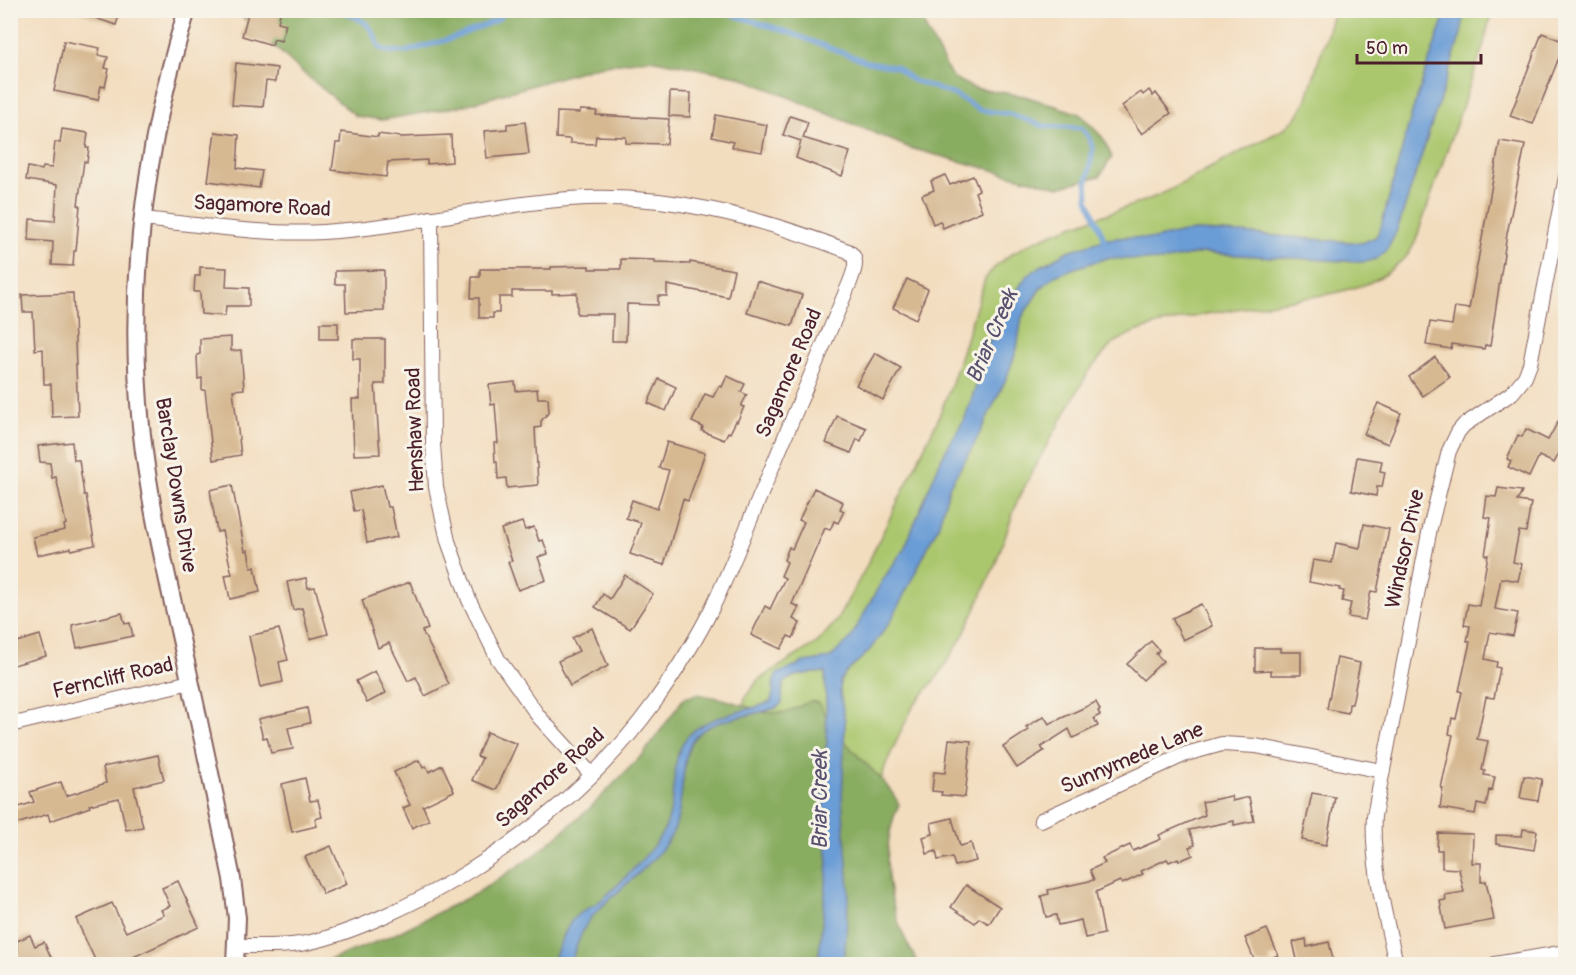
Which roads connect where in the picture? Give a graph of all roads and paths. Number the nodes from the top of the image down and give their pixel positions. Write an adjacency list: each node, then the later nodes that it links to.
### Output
1 (187, 10): 4 (street, Barclay Downs Drive)
2 (1566, 177): 7 (street, Windsor Drive)
3 (431, 218): 4 (street, Sagamore Road); 8 (street, Henshaw Road); 8 (street, Sagamore Road)
4 (142, 219): 5 (street, Barclay Downs Drive)
5 (190, 682): 6 (street, Ferncliff Road); 10 (street, Barclay Downs Drive)
6 (10, 725)
7 (1382, 771): 9 (street, Sunnymede Lane); 13 (street, Windsor Drive)
8 (591, 774): 10 (street, Sagamore Road)
9 (1041, 820)
10 (237, 946): 12 (street, Barclay Downs Drive)
11 (1566, 952): 14 (street)
12 (235, 964)
13 (1396, 964)
14 (1495, 964)

